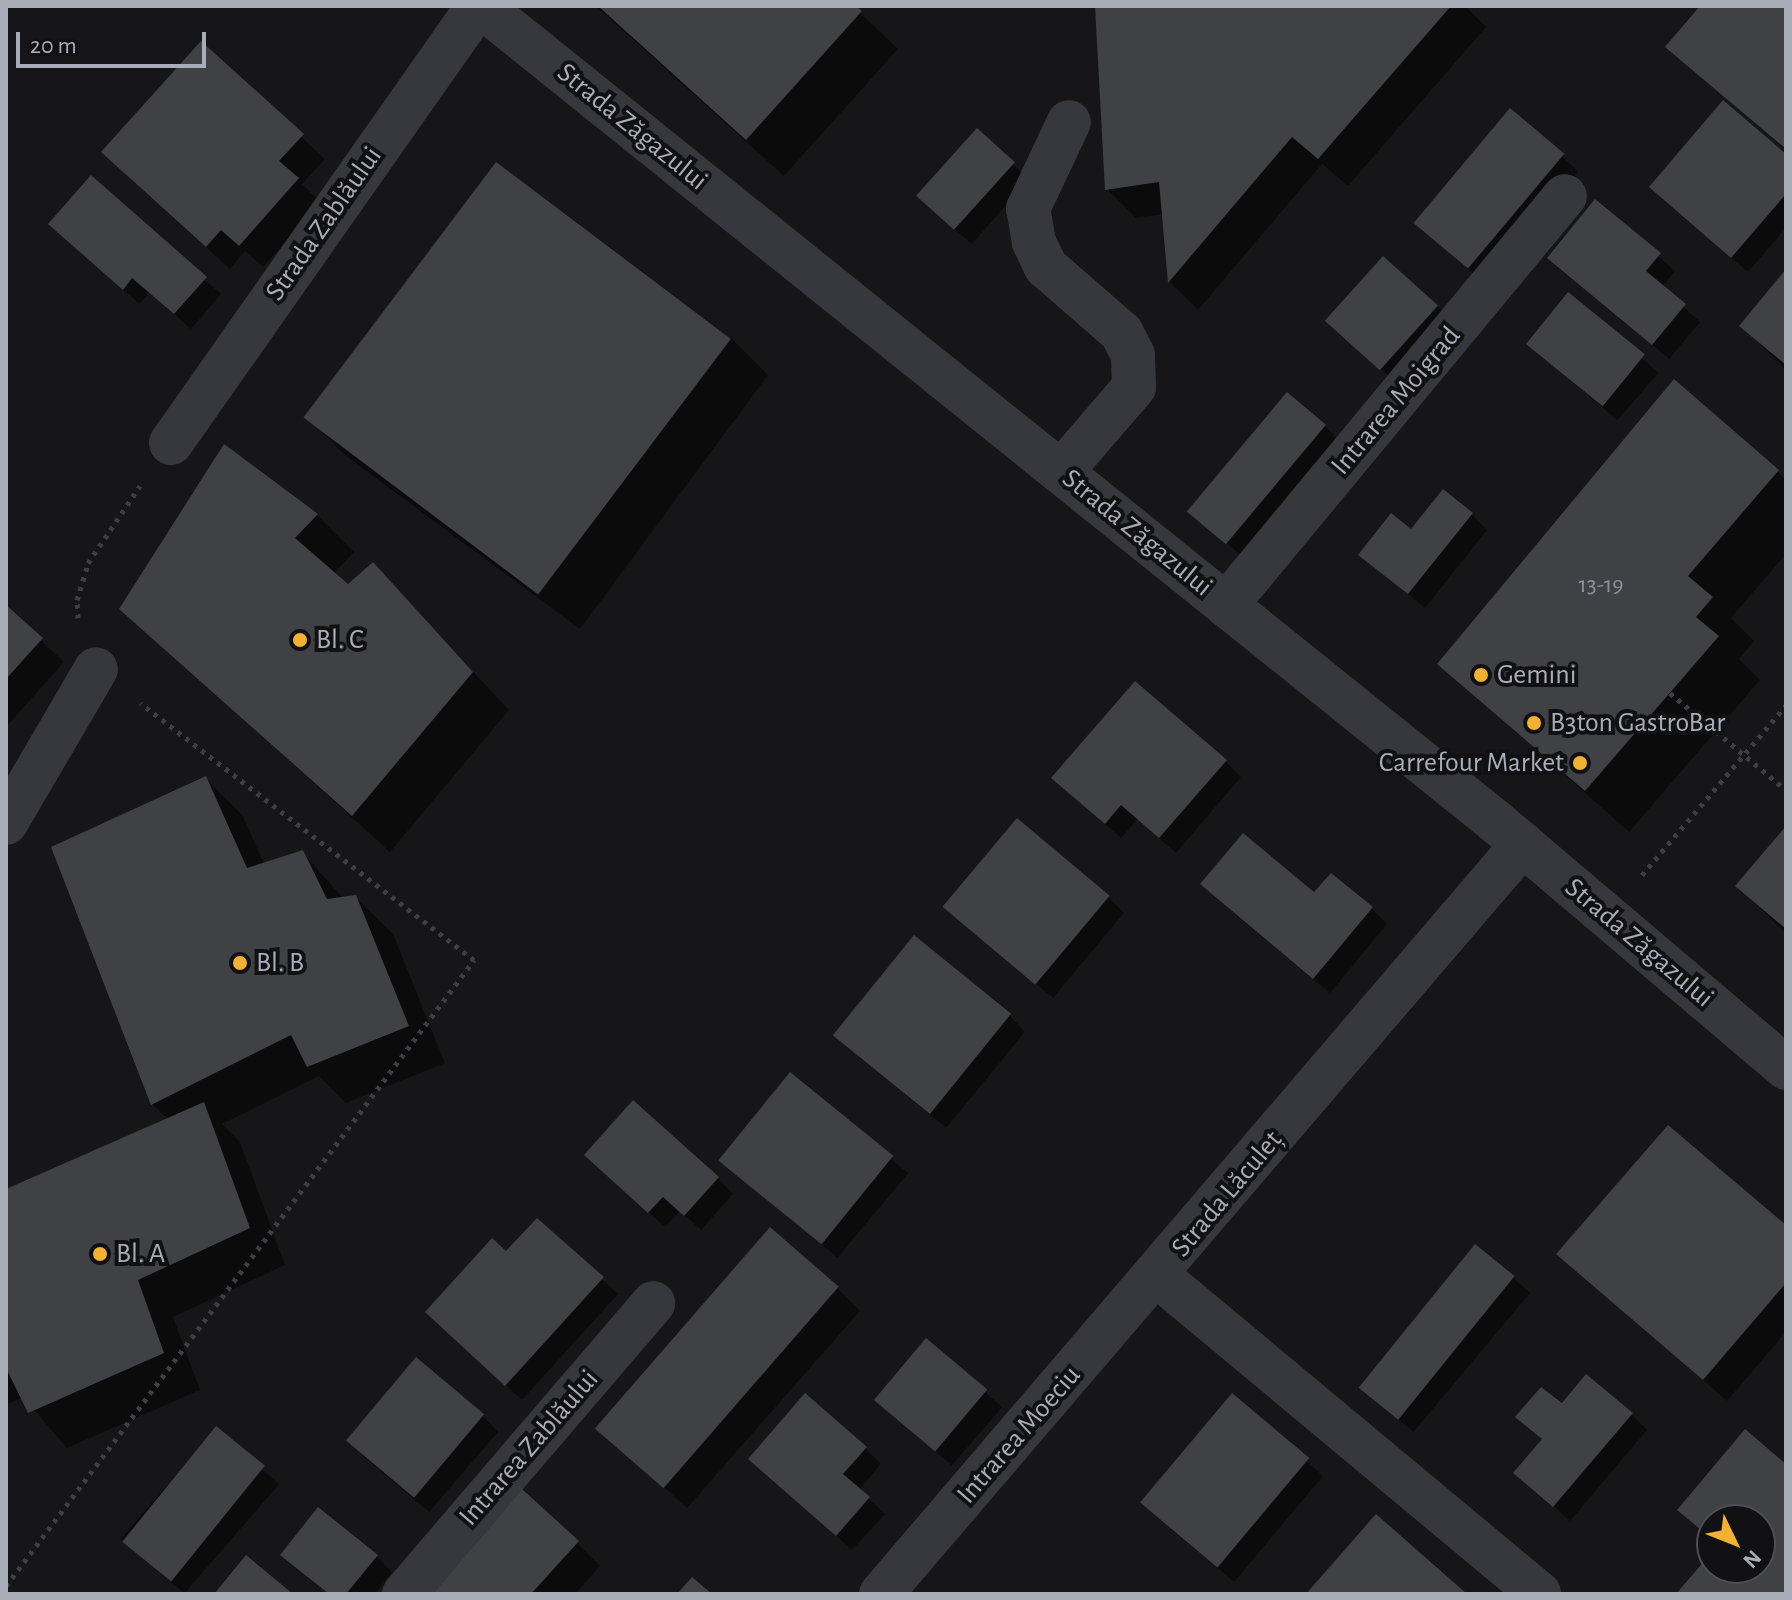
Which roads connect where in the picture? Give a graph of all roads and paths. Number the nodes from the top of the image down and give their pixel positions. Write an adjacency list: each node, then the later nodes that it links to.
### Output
1 (479, 6): 4 (street, Strada Zablăului); 5 (street, Strada Zăgazului)
2 (1069, 122): 5 (street)
3 (1565, 196): 6 (street, Intrarea Moigrad)
4 (171, 443): 7 (path)
5 (1061, 472): 6 (street, Strada Zăgazului)
6 (1226, 605): 13 (street, Strada Zăgazului)
7 (96, 669): 12 (street); 18 (path)
8 (1670, 693): 10 (path)
9 (1786, 705): 10 (path)
10 (1744, 755): 11 (path); 14 (path)
11 (1786, 790)
12 (6, 823)
13 (1523, 844): 14 (street, Strada Zăgazului); 16 (street, Strada Lăculeț)
14 (1608, 916): 15 (street, Strada Zăgazului)
15 (1786, 1068)
16 (1158, 1276): 20 (street, Intrarea Moeciu); 21 (street, Strada Lăculeț)
17 (653, 1303): 19 (street, Intrarea Zablăului)
18 (6, 1586)
19 (404, 1594)
20 (881, 1594)
21 (1539, 1594)

